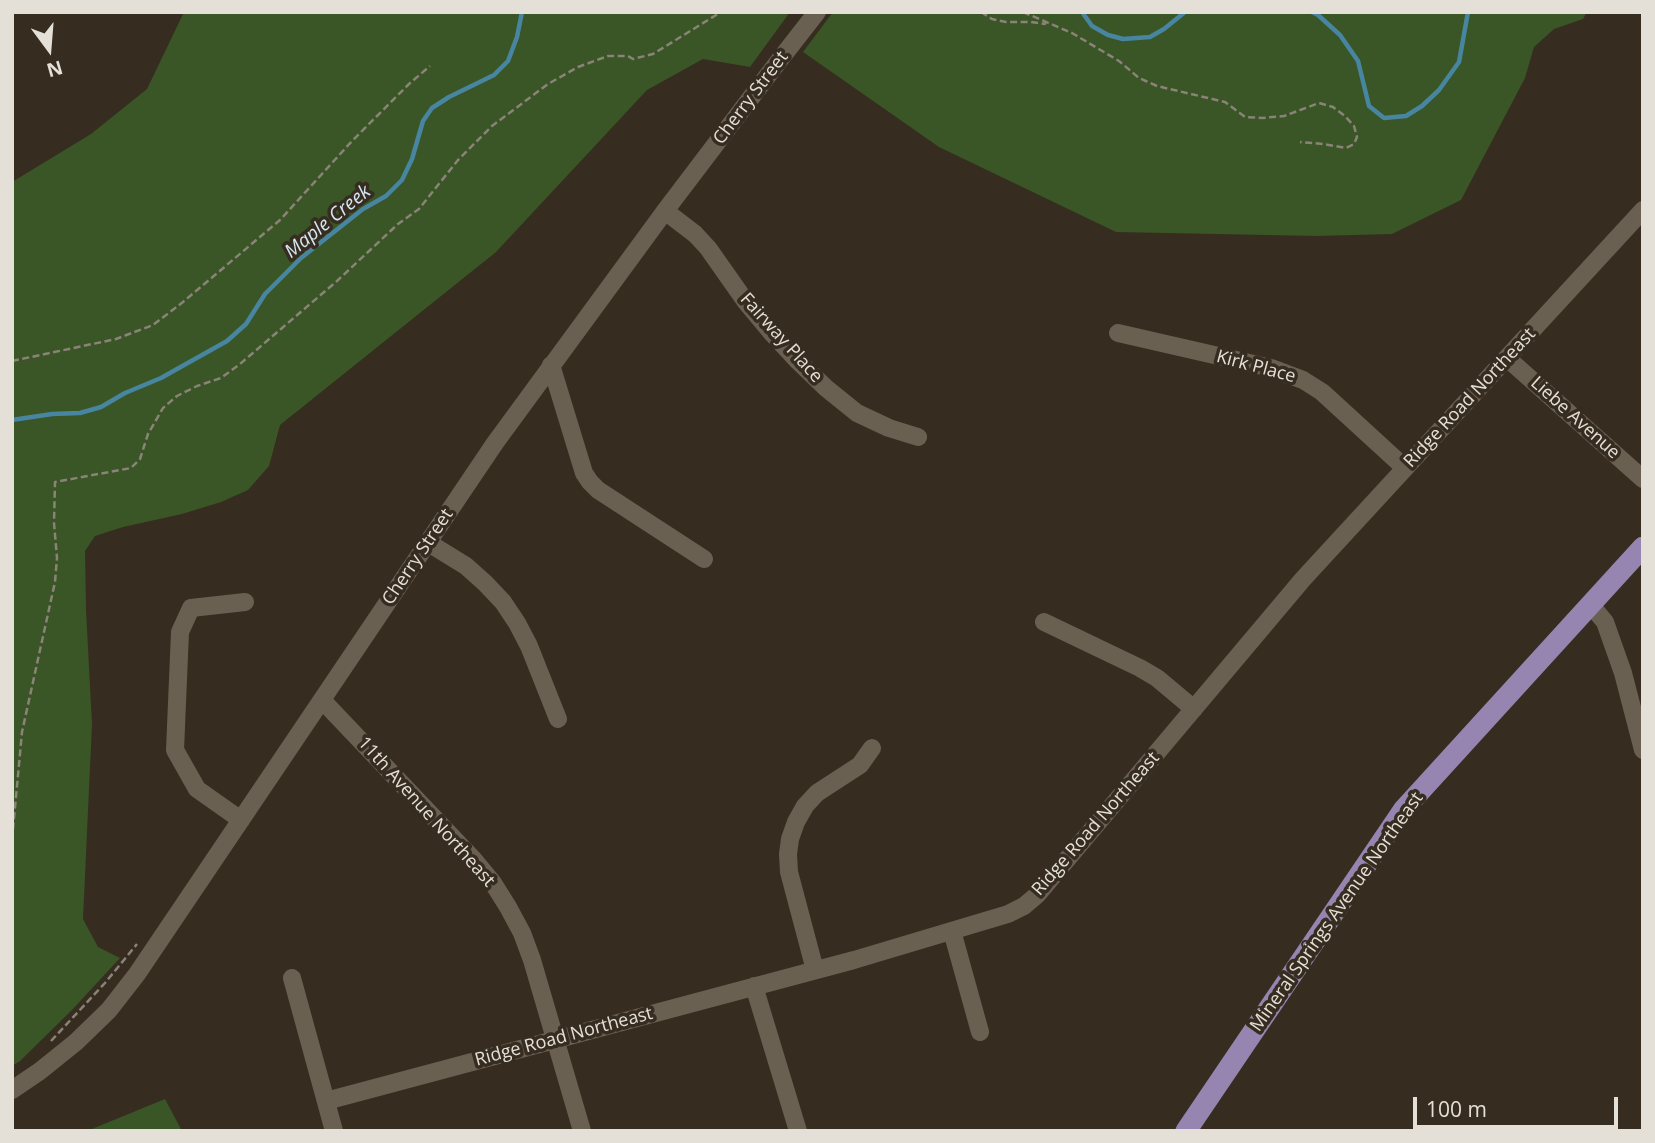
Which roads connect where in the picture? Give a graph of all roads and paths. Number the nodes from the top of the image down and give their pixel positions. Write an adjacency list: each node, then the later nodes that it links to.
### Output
1 (721, 12): 29 (path)
2 (817, 12): 9 (street, Cherry Street)
3 (981, 12): 5 (path)
4 (1023, 12): 5 (path)
5 (1056, 26): 7 (path)
6 (430, 66): 12 (path)
7 (1300, 142)
8 (1643, 210): 11 (street, Ridge Road Northeast)
9 (665, 211): 13 (street, Cherry Street); 14 (street, Fairway Place)
10 (1118, 334): 15 (street, Kirk Place)
11 (1507, 358): 15 (street, Ridge Road Northeast); 16 (street, Liebe Avenue)
12 (12, 361)
13 (551, 365): 17 (street, Cherry Street); 19 (street)
14 (918, 438)
15 (1405, 468): 24 (street, Ridge Road Northeast)
16 (1643, 478)
17 (427, 542): 23 (street, Cherry Street); 25 (street)
18 (1643, 547): 21 (main road, Mineral Springs Avenue Northeast)
19 (704, 559)
20 (245, 602): 28 (street)
21 (1590, 604): 27 (street); 41 (main road, Mineral Springs Avenue Northeast)
22 (1044, 622): 24 (street)
23 (322, 700): 28 (street, Cherry Street); 35 (street, 11th Avenue Northeast)
24 (1194, 709): 30 (street, Ridge Road Northeast)
25 (558, 719)
26 (872, 748): 31 (street)
27 (1643, 750)
28 (241, 820): 36 (street, Cherry Street)
29 (12, 840)
30 (952, 931): 31 (street, Ridge Road Northeast); 34 (street)
31 (815, 970): 33 (street, Ridge Road Northeast)
32 (292, 978): 37 (street)
33 (754, 986): 35 (street, Ridge Road Northeast); 40 (street)
34 (980, 1032)
35 (555, 1040): 37 (street, Ridge Road Northeast); 39 (street, 11th Avenue Northeast)
36 (12, 1090)
37 (326, 1101): 38 (street)
38 (334, 1131)
39 (582, 1131)
40 (798, 1131)
41 (1186, 1131)

